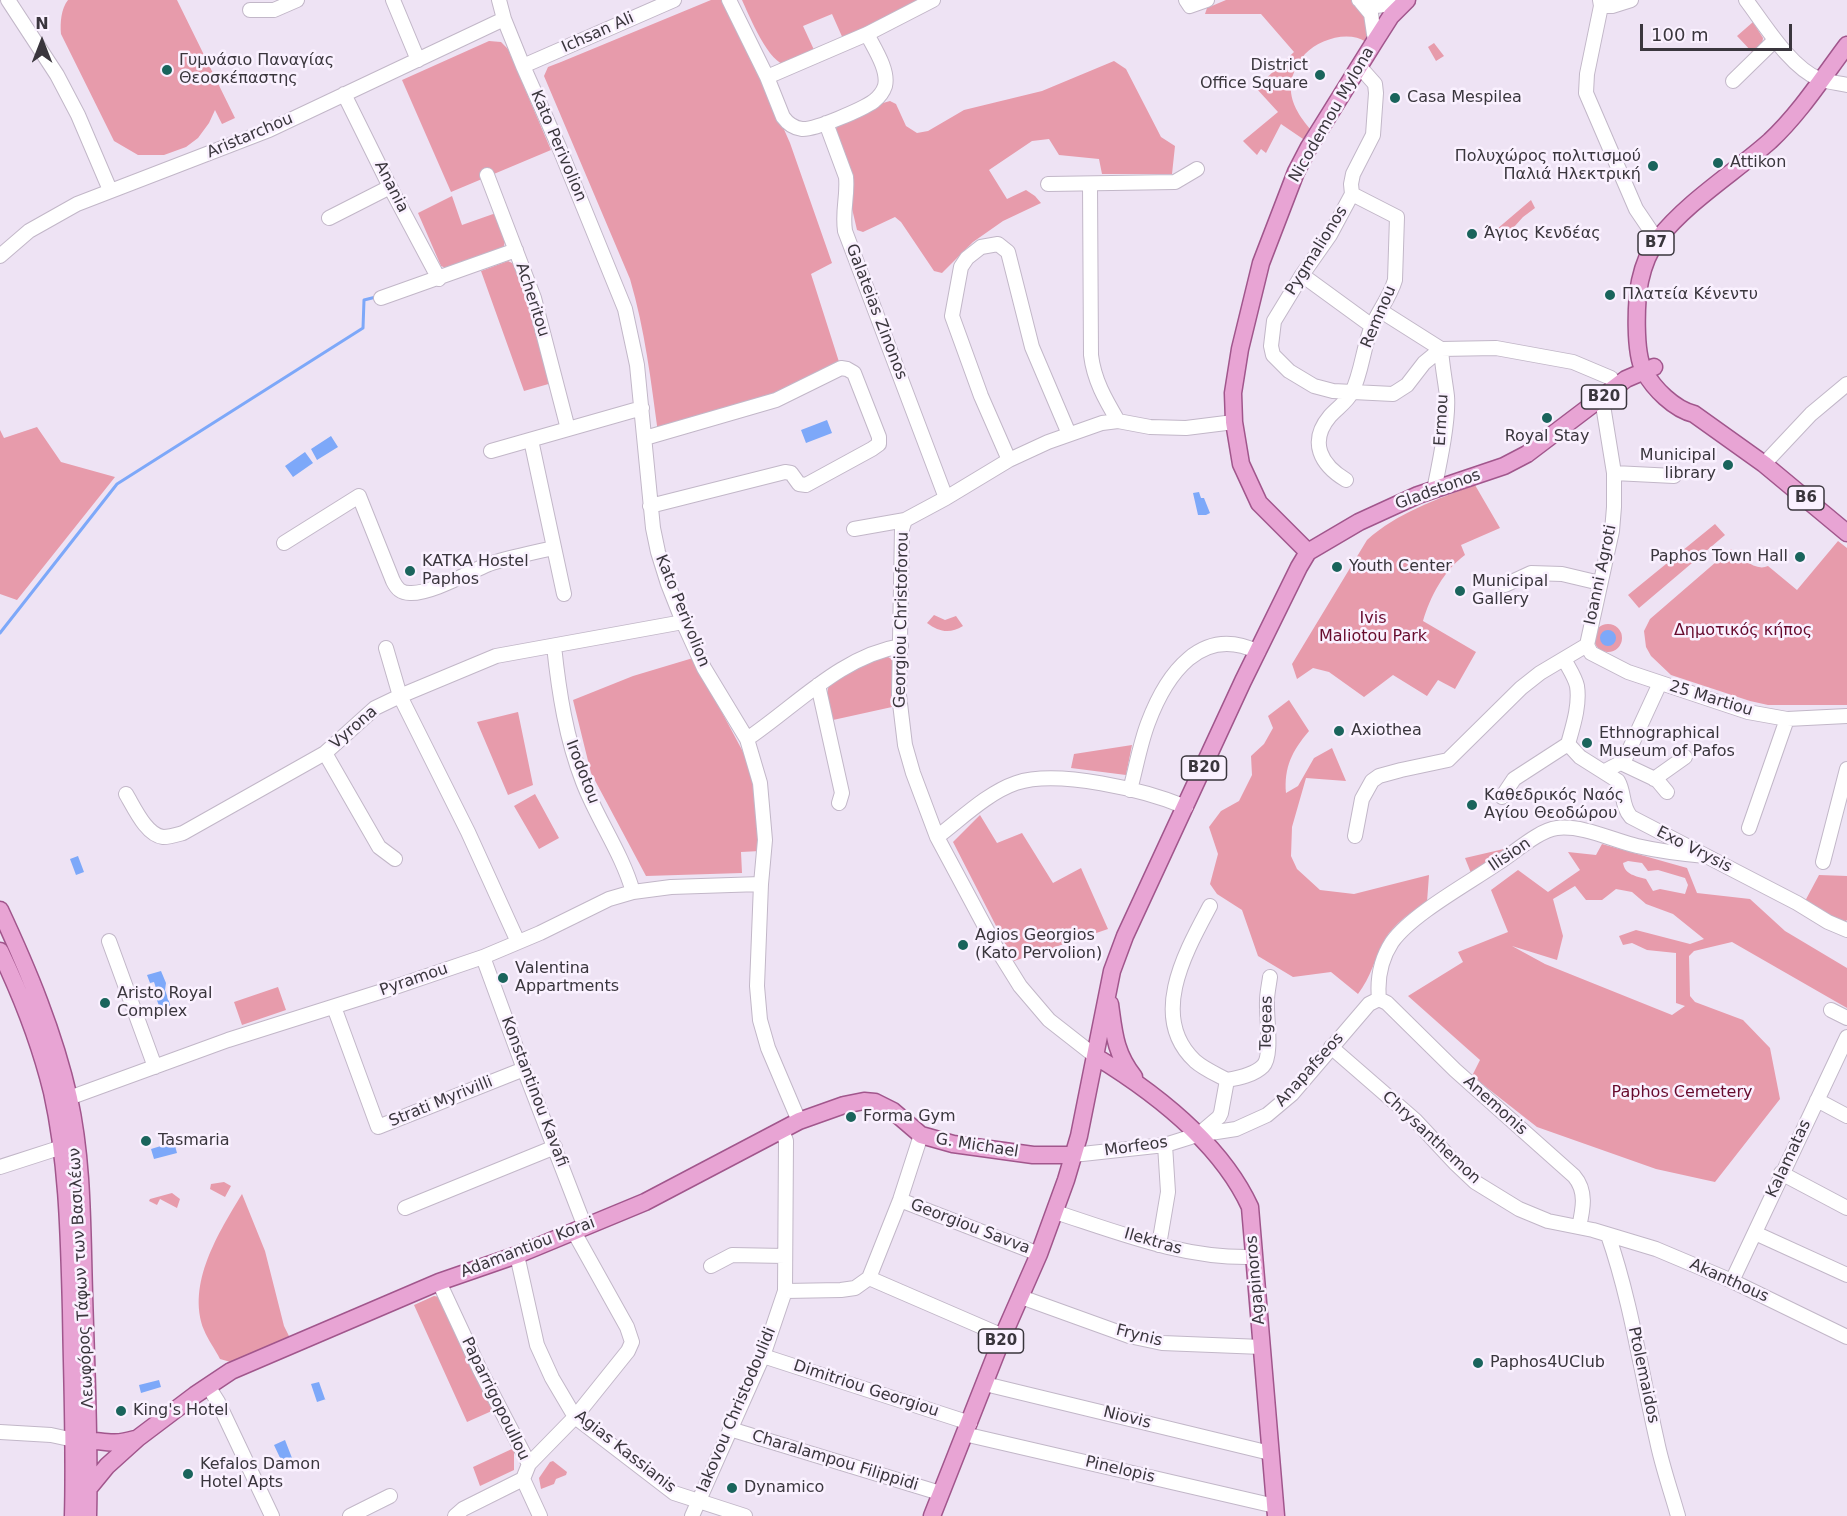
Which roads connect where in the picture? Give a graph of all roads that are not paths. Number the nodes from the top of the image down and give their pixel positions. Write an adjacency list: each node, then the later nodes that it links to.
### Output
1 (8, 0): 36 (street)
2 (297, 0): 16 (street)
3 (393, 0): 23 (street)
4 (499, 0): 17 (street, Kato Perivolion)
5 (674, 0): 24 (street, Ichsan Ali)
6 (729, 0): 26 (street)
7 (933, 0): 18 (street)
8 (1186, 0): 9 (street)
9 (1207, 0)
10 (1360, 0): 11 (street); 19 (street)
11 (1402, 0)
12 (1407, 0): 19 (main road, Nicodemou Mylona)
13 (1631, 0): 15 (street)
14 (1746, 0): 20 (street)
15 (1600, 3): 39 (street)
16 (250, 10)
17 (504, 19): 23 (street, Aristarchou); 24 (street, Kato Perivolion)
18 (867, 34): 26 (street); 30 (street)
19 (1375, 40): 25 (main road, Nicodemou Mylona)
20 (1775, 40): 27 (street); 28 (street)
21 (1847, 45): 27 (main road, B7)
22 (1847, 59): 27 (main road, B7)
23 (418, 60): 29 (street, Aristarchou)
24 (523, 66): 53 (street, Kato Perivolion)
25 (1359, 66): 37 (street, Pygmalionos); 55 (main road, Nicodemou Mylona)
26 (767, 77): 30 (street)
27 (1836, 79): 39 (main road, B7); 48 (main road, B7)
28 (1733, 81)
29 (344, 94): 35 (street, Anania); 36 (street, Aristarchou)
30 (826, 123): 68 (street, Galateias Zinonos)
31 (1197, 169): 34 (street)
32 (487, 175): 40 (street, Acheritou)
33 (1048, 184): 34 (street)
34 (1090, 184): 54 (street)
35 (390, 187): 38 (street); 43 (street, Anania)
36 (110, 190): 41 (street, Aristarchou)
37 (1352, 194): 42 (street, Pygmalionos); 45 (street, Remnou)
38 (329, 218)
39 (1657, 240): 48 (main road, B7)
40 (516, 250): 43 (street); 57 (street, Acheritou)
41 (0, 256)
42 (1302, 275): 46 (street); 51 (street, Pygmalionos)
43 (440, 279): 44 (street)
44 (381, 298)
45 (1381, 311): 46 (street, Remnou); 47 (street)
46 (1372, 326): 51 (street, Remnou)
47 (1441, 349): 49 (street); 51 (street, Pygmalionos); 67 (street, Ermou)
48 (1647, 362): 49 (main road, Gladstonos / B20); 52 (main road, Gladstonos / B20); 63 (main road, B6)
49 (1611, 378): 56 (main road, Gladstonos / B20)
50 (1847, 384): 63 (street)
51 (1352, 393): 66 (street)
52 (1602, 399): 56 (main road, Gladstonos / B20); 64 (street, Ioanni Agroti)
53 (642, 408): 57 (street); 59 (street, Kato Perivolion)
54 (1118, 421): 55 (street, Georgiou Christoforou); 58 (street, Georgiou Christoforou)
55 (1234, 422): 75 (main road, Nicodemou Mylona)
56 (1566, 425): 67 (main road, Gladstonos / B20)
57 (568, 429): 60 (street)
58 (1069, 434): 62 (street, Georgiou Christoforou); 62 (street)
59 (645, 438): 69 (street, Kato Perivolion); 69 (street)
60 (531, 440): 61 (street); 74 (street)
61 (491, 451)
62 (1009, 460): 68 (street, Georgiou Christoforou)
63 (1764, 464): 72 (main road, B6)
64 (1614, 473): 65 (street); 76 (street, Ioanni Agroti)
65 (1674, 476)
66 (1346, 480)
67 (1434, 490): 75 (main road, Gladstonos / B20)
68 (946, 498): 70 (street, Georgiou Christoforou)
69 (650, 506): 79 (street, Kato Perivolion)
70 (905, 520): 71 (street, Georgiou Christoforou); 82 (street, Georgiou Christoforou)
71 (854, 529)
72 (1847, 533)
73 (284, 543): 74 (street)
74 (553, 548): 78 (street)
75 (1308, 552): 84 (main road, B20)
76 (1600, 583): 77 (street); 80 (street, Ioanni Agroti)
77 (1505, 585)
78 (564, 594)
79 (683, 622): 81 (street, Vyrona); 91 (street, Kato Perivolion)
80 (1587, 645): 85 (street); 86 (street, 25 Martiou)
81 (554, 646): 88 (street, Vyrona); 112 (street, Irodotou)
82 (901, 646): 87 (street); 107 (street, Georgiou Christoforou)
83 (386, 648): 88 (street)
84 (1258, 652): 99 (street); 104 (main road, B20)
85 (1564, 659): 92 (street); 106 (street)
86 (1659, 683): 90 (street, 25 Martiou); 95 (street)
87 (818, 685): 91 (street); 103 (street)
88 (400, 696): 93 (street, Vyrona); 117 (street)
89 (1847, 716): 90 (street, 25 Martiou)
90 (1787, 719): 105 (street)
91 (747, 739): 111 (street, Kato Perivolion)
92 (1568, 744): 97 (street, Exo Vrysis); 102 (street)
93 (325, 753): 101 (street, Vyrona); 109 (street)
94 (1685, 757): 98 (street)
95 (1621, 763): 97 (street); 98 (street)
96 (1847, 770): 110 (street)
97 (1605, 771): 108 (street, Exo Vrysis)
98 (1654, 778): 100 (street)
99 (1130, 790): 104 (street); 107 (street)
100 (1667, 792)
101 (126, 794)
102 (1502, 797)
103 (839, 803)
104 (1186, 807): 121 (main road, B20)
105 (1749, 828)
106 (1355, 836)
107 (937, 837): 128 (street, Georgiou Christoforou)
108 (1705, 856): 115 (street, Exo Vrysis); 122 (street, Ilision)
109 (395, 858)
110 (1823, 862)
111 (761, 884): 112 (street, Pyramou); 136 (street, Kato Perivolion)
112 (633, 892): 117 (street, Pyramou)
113 (1210, 906): 131 (street)
114 (0, 910): 133 (main road, Λεωφόρος Τάφων των Βασιλέων)
115 (1847, 930)
116 (109, 941): 129 (street)
117 (518, 942): 119 (street, Pyramou)
118 (0, 951): 141 (main road, Λεωφόρος Τάφων των Βασιλέων)
119 (483, 957): 123 (street, Pyramou); 130 (street, Konstantinou Kavafi)
120 (1269, 977): 131 (street, Tegeas)
121 (1107, 988): 128 (main road, B20); 132 (main road)
122 (1379, 999): 127 (street, Anapafseos); 150 (street, Anemonis)
123 (334, 1007): 129 (street, Pyramou); 130 (street, Strati Myrivilli)
124 (1831, 1010): 125 (street)
125 (1847, 1018)
126 (1847, 1037): 134 (street, Kalamatas)
127 (1331, 1047): 139 (street, Anapafseos); 150 (street, Chrysanthemon)
128 (1095, 1056): 132 (main road); 143 (main road, B20)
129 (155, 1067): 133 (street, Pyramou)
130 (524, 1069): 142 (street, Konstantinou Kavafi)
131 (1227, 1080): 139 (street)
132 (1142, 1086): 139 (main road, Agapinoros)
133 (69, 1098): 177 (main road, Λεωφόρος Τάφων των Βασιλέων)
134 (1817, 1100): 135 (street); 145 (street, Kalamatas)
135 (1847, 1116)
136 (799, 1121): 137 (main road, Adamantiou Korai); 138 (main road, Adamantiou Korai)
137 (782, 1130): 151 (main road, Adamantiou Korai); 157 (street, Iakovou Christodoulidi)
138 (921, 1135): 143 (main road, G. Michael); 146 (street)
139 (1197, 1135): 140 (street, Morfeos); 158 (main road, Agapinoros)
140 (1165, 1144): 143 (street, Morfeos); 154 (street)
141 (62, 1147): 144 (street); 177 (main road, Λεωφόρος Τάφων των Βασιλέων)
142 (555, 1147): 147 (street); 151 (street, Konstantinou Kavafi)
143 (1071, 1161): 149 (main road, B20)
144 (0, 1167)
145 (1781, 1173): 148 (street); 152 (street, Kalamatas)
146 (900, 1200): 155 (street, Georgiou Savva); 161 (street)
147 (405, 1208)
148 (1847, 1208)
149 (1055, 1212): 154 (street, Ilektras); 155 (main road, B20)
150 (1579, 1227): 153 (street, Chrysanthemon)
151 (579, 1229): 156 (main road, Adamantiou Korai); 172 (street, Konstantinou Kavafi)
152 (1755, 1233): 160 (street); 162 (street, Kalamatas)
153 (1608, 1235): 162 (street, Akanthous); 196 (street, Ptolemaidos)
154 (1159, 1245): 158 (street, Ilektras)
155 (1039, 1254): 165 (main road, B20)
156 (517, 1255): 163 (main road, Adamantiou Korai); 172 (street, Agias Kassianis)
157 (785, 1256): 159 (street); 164 (street, Iakovou Christodoulidi)
158 (1254, 1257): 168 (main road, Agapinoros)
159 (711, 1266)
160 (1847, 1275)
161 (869, 1278): 164 (street); 166 (street)
162 (1732, 1281): 167 (street, Akanthous)
163 (439, 1282): 171 (main road, Adamantiou Korai); 180 (street, Paparrigopoullou)
164 (785, 1291): 169 (street, Iakovou Christodoulidi)
165 (1021, 1297): 166 (main road, B20); 168 (street, Frynis)
166 (1003, 1336): 170 (main road, B20)
167 (1847, 1337)
168 (1262, 1347): 179 (main road, Agapinoros)
169 (763, 1356): 173 (street, Iakovou Christodoulidi); 174 (street, Dimitriou Georgiou)
170 (985, 1384): 174 (main road, B20); 179 (street, Niovis)
171 (208, 1386): 176 (main road, Adamantiou Korai); 189 (street)
172 (575, 1417): 180 (street); 185 (street, Agias Kassianis)
173 (730, 1429): 183 (street, Charalampou Filippidi); 185 (street, Iakovou Christodoulidi)
174 (967, 1429): 183 (main road, B20); 186 (street, Pinelopis)
175 (0, 1432): 177 (street)
176 (138, 1438): 177 (main road, Adamantiou Korai); 178 (main road, Adamantiou Korai)
177 (84, 1443): 178 (main road); 182 (main road, Λεωφόρος Τάφων των Βασιλέων); 187 (main road, Λεωφόρος Τάφων των Βασιλέων)
178 (124, 1451): 182 (main road, Adamantiou Korai)
179 (1269, 1453): 186 (main road, Agapinoros)
180 (529, 1464): 181 (street, Paparrigopoullou)
181 (522, 1479): 191 (street); 192 (street, Paparrigopoullou)
182 (89, 1488): 188 (main road, Λεωφόρος Τάφων των Βασιλέων)
183 (940, 1493): 195 (main road, B20)
184 (390, 1496): 190 (street)
185 (698, 1502): 193 (street, Iakovou Christodoulidi); 194 (street, Agias Kassianis)
186 (1275, 1511)
187 (73, 1516)
188 (88, 1516)
189 (272, 1516)
190 (350, 1516)
191 (455, 1516)
192 (540, 1516)
193 (692, 1516)
194 (745, 1516)
195 (933, 1516)
196 (1678, 1516)

